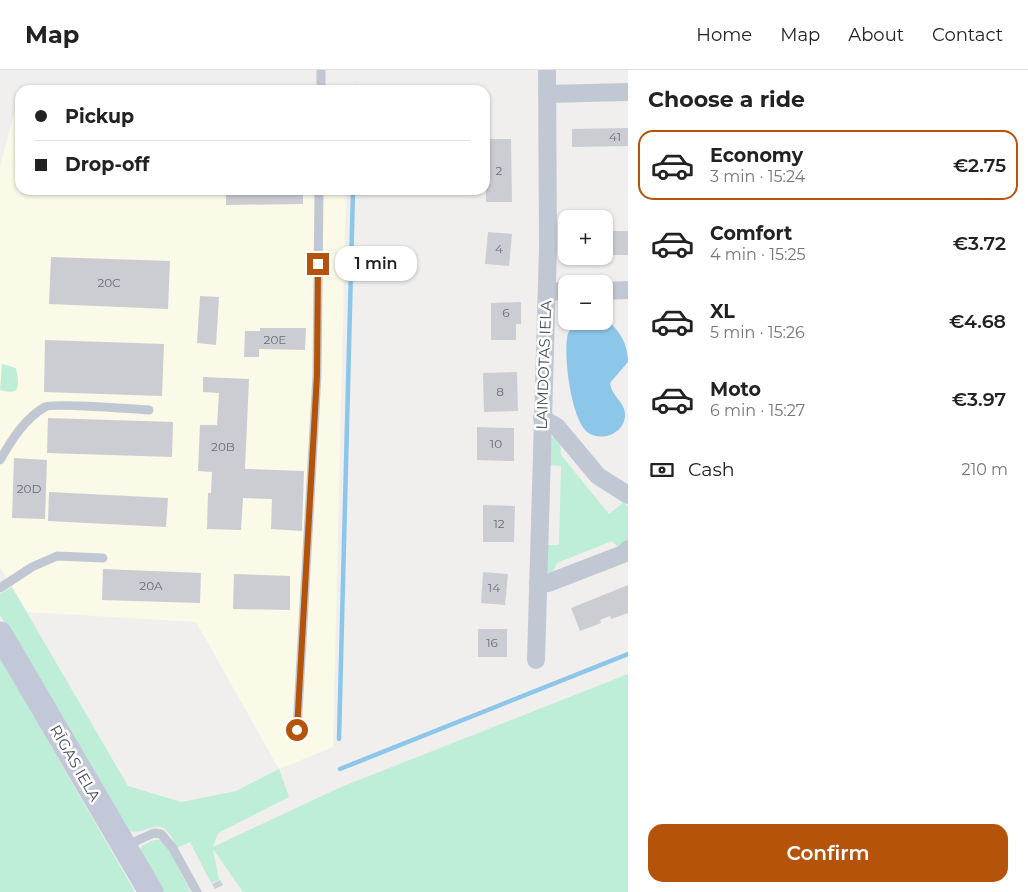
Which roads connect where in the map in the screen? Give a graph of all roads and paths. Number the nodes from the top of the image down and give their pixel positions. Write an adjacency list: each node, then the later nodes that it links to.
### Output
1 (321, 70): 3 (lane)
2 (547, 70): 5 (street, LAIMDOTAS IELA)
3 (321, 85)
4 (628, 92): 5 (street)
5 (546, 94): 10 (street, LAIMDOTAS IELA)
6 (319, 195): 21 (lane)
7 (613, 290): 8 (street)
8 (628, 290)
9 (558, 291): 10 (street)
10 (547, 292): 12 (street, LAIMDOTAS IELA)
11 (149, 410): 13 (lane)
12 (542, 418): 14 (street); 17 (street, LAIMDOTAS IELA)
13 (0, 460)
14 (628, 495)
15 (628, 549): 17 (street)
16 (103, 558): 18 (lane)
17 (538, 583): 20 (street, LAIMDOTAS IELA)
18 (0, 588)
19 (0, 634): 22 (main road, RĪGAS IELA)
20 (536, 660)
21 (297, 730)
22 (124, 846): 23 (main road, RĪGAS IELA); 24 (lane)
23 (151, 892)
24 (197, 892)

